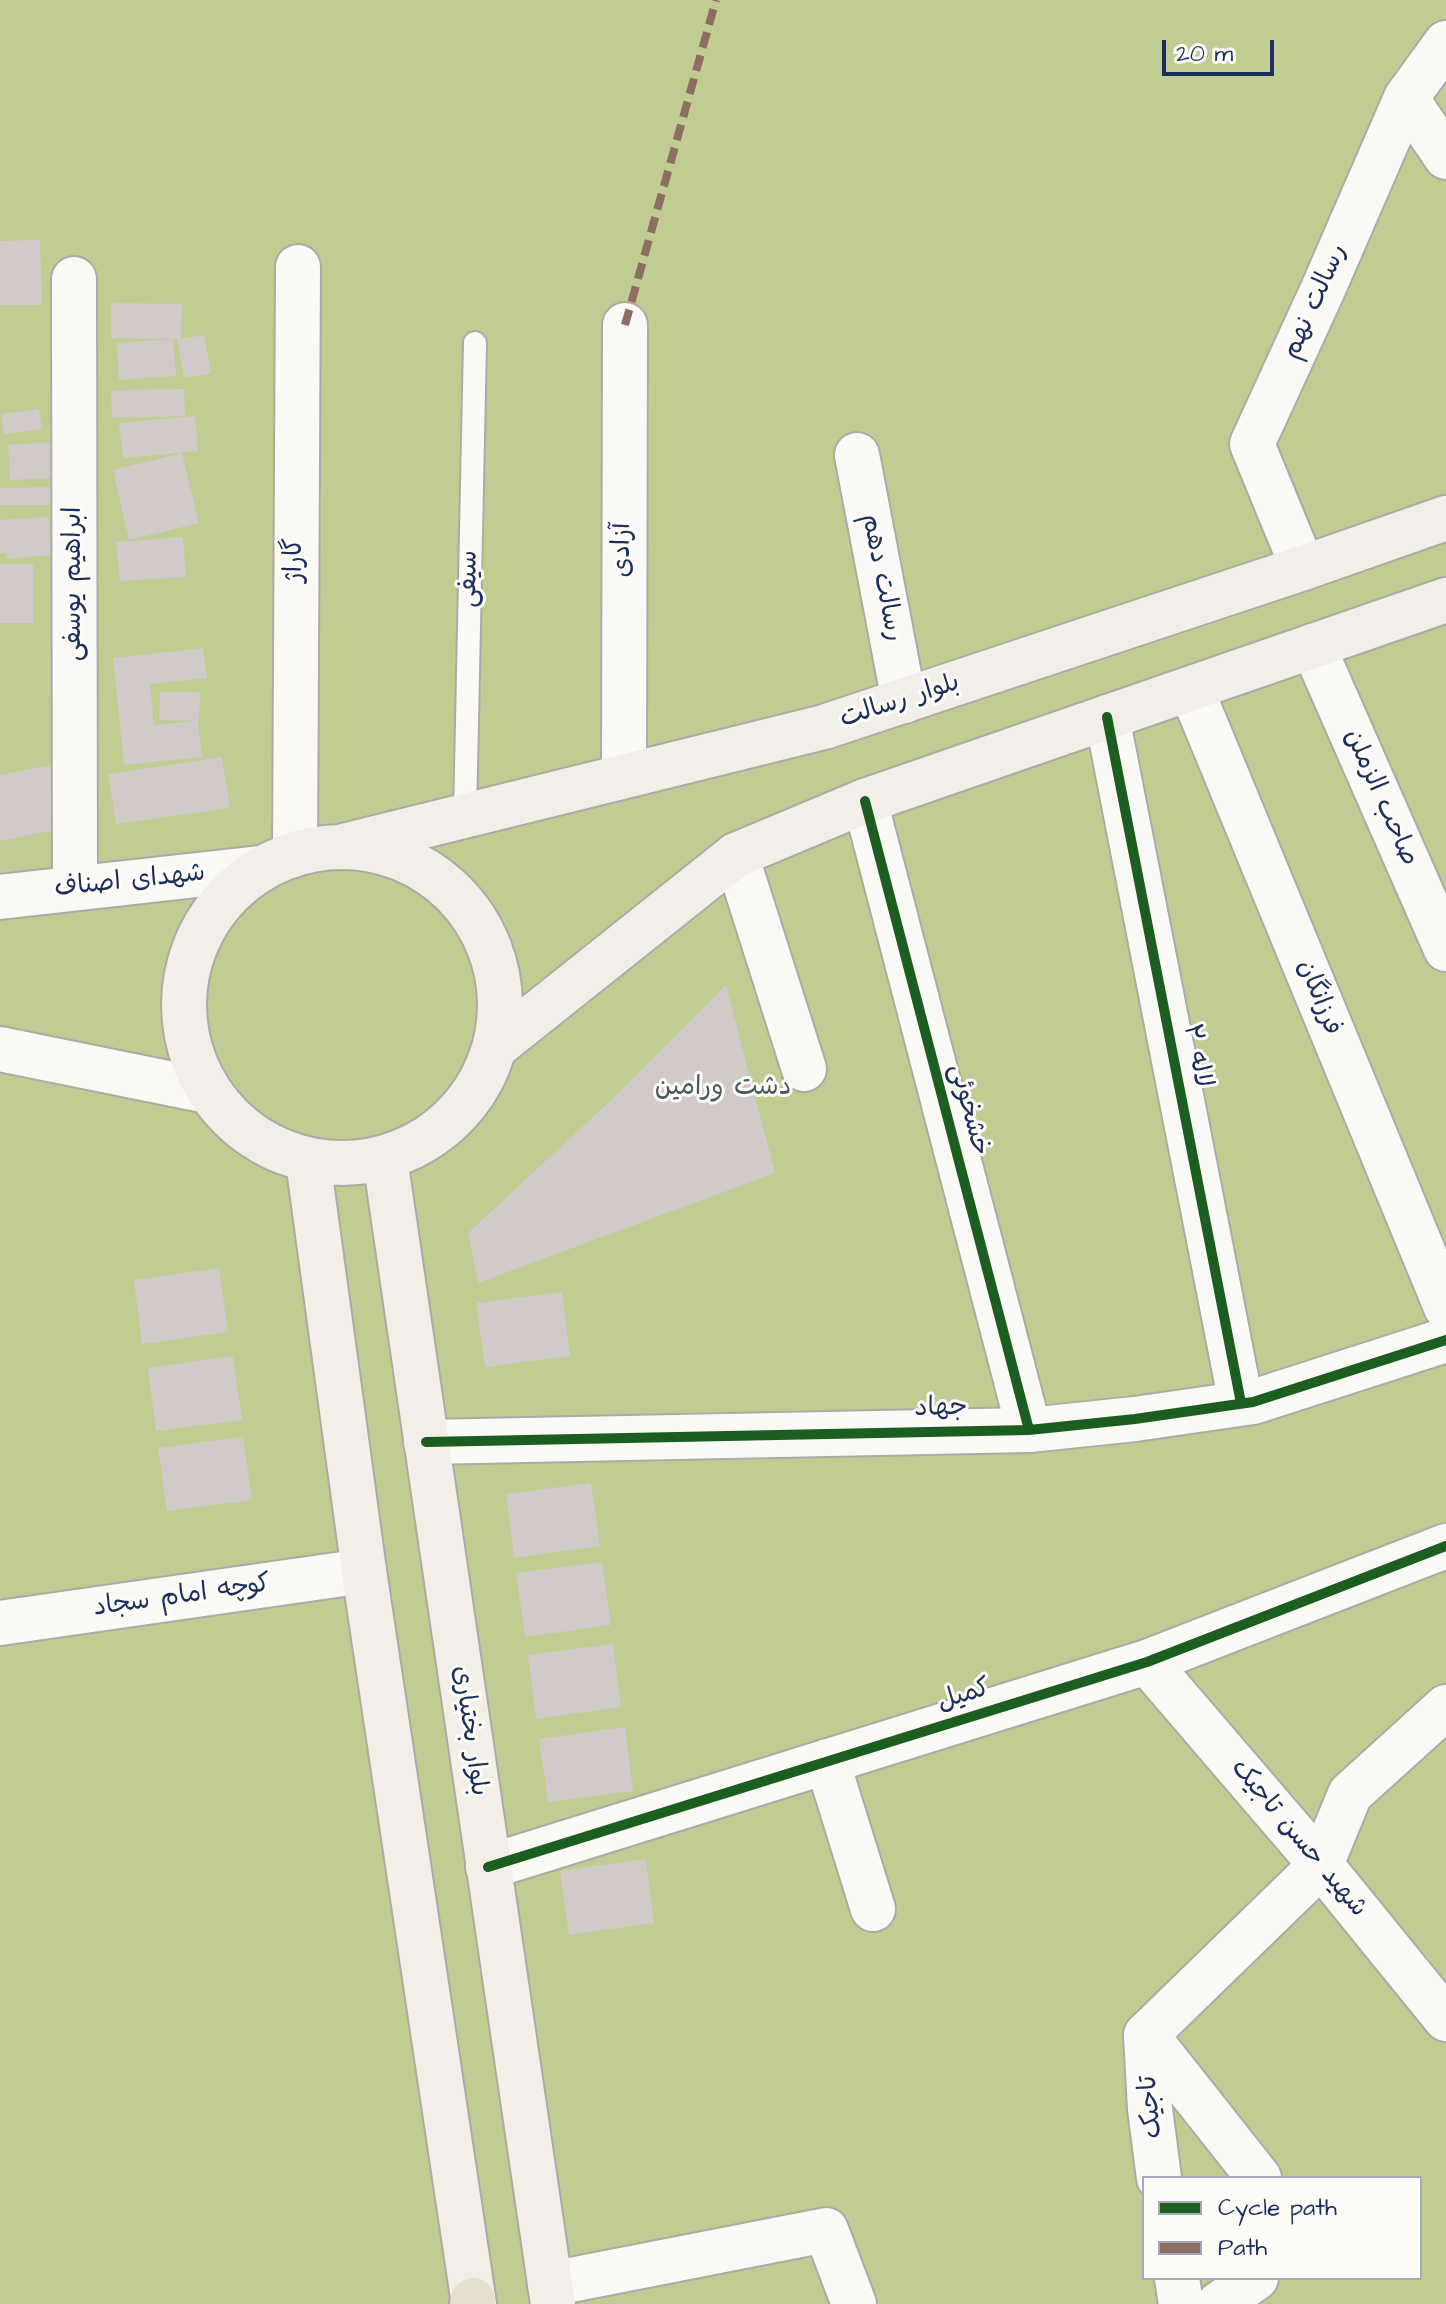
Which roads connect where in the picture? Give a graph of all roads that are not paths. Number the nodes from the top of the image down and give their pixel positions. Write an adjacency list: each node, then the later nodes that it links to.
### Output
1 (1446, 43): 2 (street, رسالت نهم)
2 (1406, 98): 3 (street); 10 (street, رسالت نهم)
3 (1446, 157)
4 (298, 267): 21 (street, گاراژ)
5 (74, 279): 22 (street, ابراهیم یوسفی)
6 (625, 325): 16 (street, آزادی)
7 (475, 343): 18 (lane, سیفی)
8 (857, 455): 14 (street, رسالت دهم)
9 (1446, 518): 10 (main road, بلوار رسالت)
10 (1303, 568): 14 (main road, بلوار رسالت)
11 (1446, 600): 12 (main road)
12 (1313, 646): 13 (main road); 24 (street, صاحب الزملن)
13 (1191, 689): 15 (main road); 31 (street, فرزانگان)
14 (904, 701): 16 (main road, بلوار رسالت)
15 (1107, 717): 17 (main road); 33 (street, لاله ۲)
16 (624, 776): 18 (main road, بلوار رسالت)
17 (865, 801): 20 (main road); 34 (street, خشخوئی)
18 (465, 816): 19 (main road, بلوار رسالت)
19 (343, 846): 21 (main road); 25 (main road)
20 (736, 855): 25 (main road); 27 (street)
21 (277, 860): 22 (street, شهدای اصناف); 28 (main road)
22 (75, 888): 23 (street, شهدای اصناف)
23 (0, 897)
24 (1446, 949)
25 (495, 1047): 29 (main road)
26 (0, 1049): 28 (street)
27 (804, 1069)
28 (207, 1091): 30 (main road)
29 (385, 1159): 30 (main road); 35 (main road, بلوار بختیاری)
30 (308, 1161): 37 (main road)
31 (1446, 1307)
32 (1446, 1340): 33 (street, جهاد)
33 (1241, 1403): 34 (street, جهاد)
34 (1029, 1430): 35 (street, جهاد)
35 (426, 1442): 43 (main road, بلوار بختیاری)
36 (1446, 1546): 39 (street, کمیل)
37 (364, 1571): 38 (street, کوچه امام سجاد); 52 (main road)
38 (0, 1623)
39 (1147, 1662): 41 (street, کمیل); 42 (street, شهید حسن تاجیک)
40 (1446, 1707): 42 (street)
41 (827, 1761): 43 (street, کمیل); 44 (street)
42 (1321, 1865): 45 (street, شهید حسن تاجیک); 46 (street)
43 (488, 1867): 51 (main road, بلوار بختیاری)
44 (873, 1909)
45 (1446, 2019)
46 (1146, 2035): 47 (street, تاجیک); 48 (street)
47 (1159, 2176)
48 (1257, 2176)
49 (1177, 2280): 54 (street)
50 (1253, 2280): 55 (street)
51 (551, 2294): 53 (street)
52 (473, 2303)
53 (854, 2304)
54 (1181, 2304)
55 (1219, 2304)

